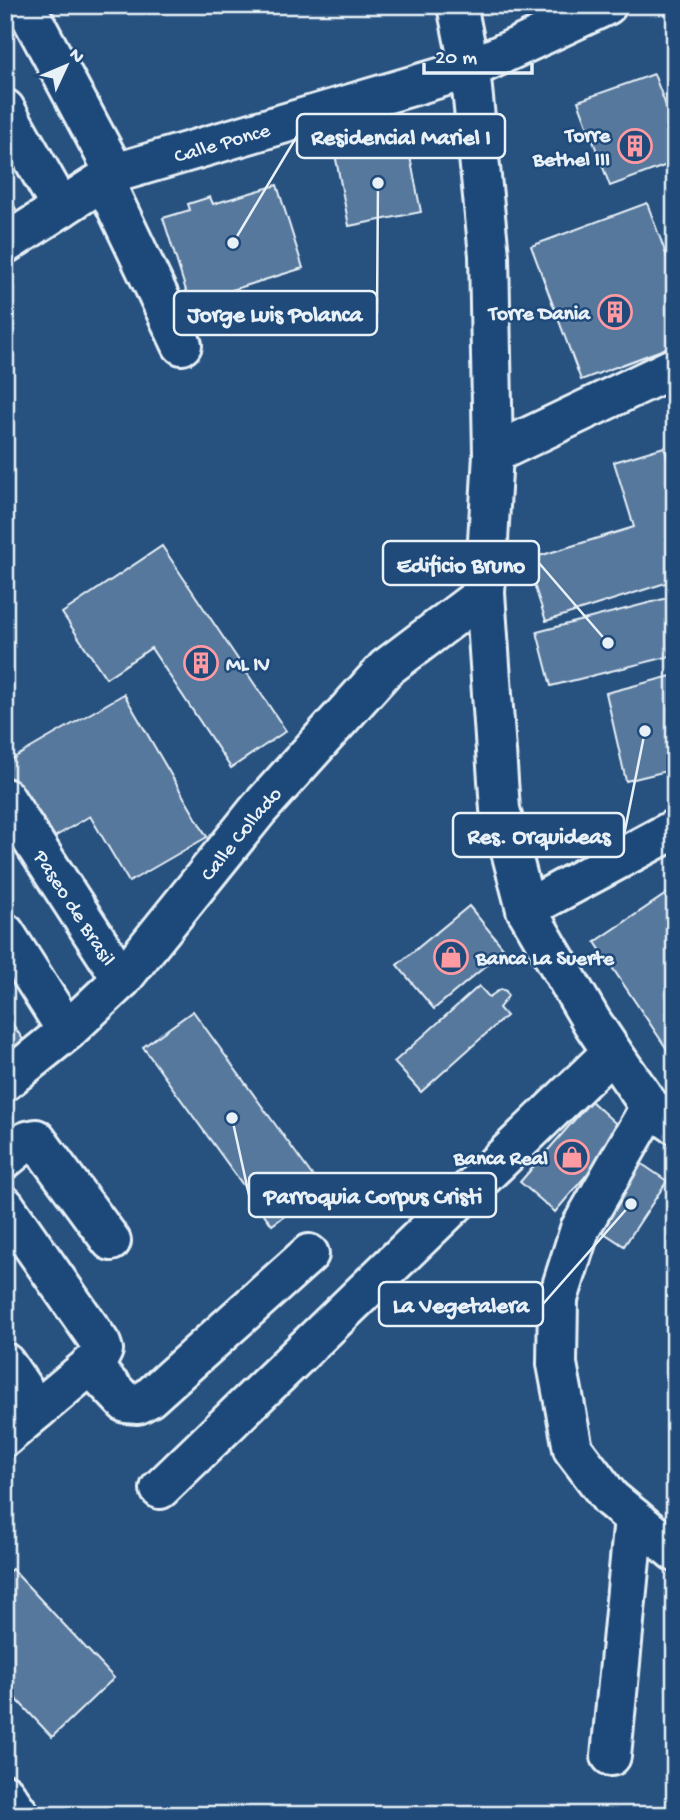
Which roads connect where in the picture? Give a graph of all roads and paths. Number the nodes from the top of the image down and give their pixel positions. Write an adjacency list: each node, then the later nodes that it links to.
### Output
1 (24, 5): 6 (street)
2 (457, 5): 4 (street)
3 (607, 5): 4 (street, Calle Ponce)
4 (470, 69): 6 (street, Calle Ponce); 11 (street)
5 (5, 109): 7 (street)
6 (110, 177): 7 (street, Calle Ponce); 9 (street)
7 (61, 208): 8 (street, Calle Ponce)
8 (5, 244)
9 (182, 345)
10 (675, 367): 11 (street)
11 (494, 454): 12 (street)
12 (485, 593): 15 (street); 17 (street, Calle Collado)
13 (5, 798): 17 (street, Paseo de Brasil)
14 (675, 829): 15 (street)
15 (526, 909): 19 (street)
16 (5, 933): 18 (street)
17 (122, 979): 18 (street, Calle Collado)
18 (66, 1031): 20 (street, Calle Collado)
19 (612, 1052): 21 (street); 30 (street)
20 (5, 1081)
21 (663, 1115): 31 (street)
22 (5, 1158): 24 (street)
23 (5, 1206): 27 (street)
24 (110, 1241)
25 (309, 1254): 27 (street)
26 (5, 1363): 28 (street)
27 (90, 1365): 28 (street)
28 (37, 1410): 29 (street)
29 (5, 1437)
30 (160, 1489)
31 (634, 1518): 32 (street); 33 (street)
32 (675, 1552)
33 (611, 1756)
34 (5, 1794): 35 (street)
35 (20, 1815)

